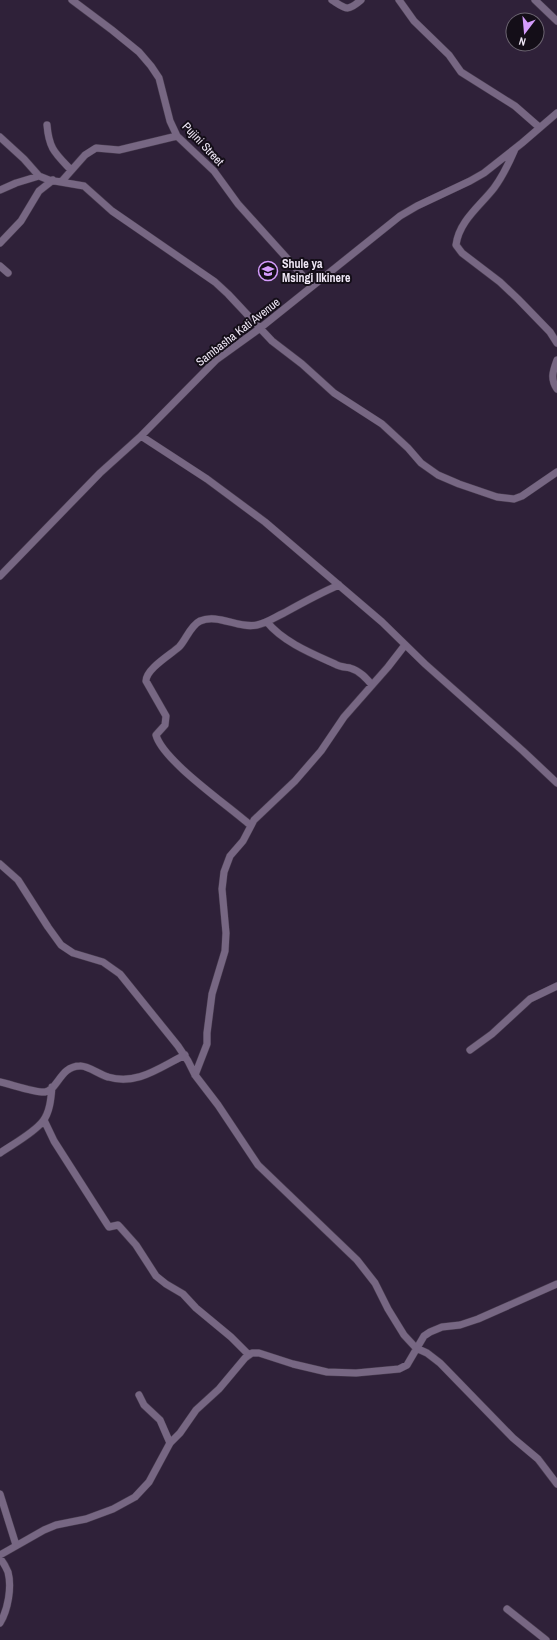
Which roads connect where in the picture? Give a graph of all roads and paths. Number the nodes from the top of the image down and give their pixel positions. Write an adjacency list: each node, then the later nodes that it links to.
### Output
1 (72, 0): 10 (street, Pujini Street)
2 (332, 0): 3 (street)
3 (361, 0)
4 (399, 0): 9 (street)
5 (535, 0): 6 (street)
6 (557, 21)
7 (557, 113): 9 (street, Sambasha Kati Avenue)
8 (47, 125): 13 (street)
9 (539, 127): 12 (street, Sambasha Kati Avenue)
10 (177, 136): 13 (street); 21 (street, Pujini Street)
11 (0, 137): 14 (street)
12 (515, 148): 21 (street, Sambasha Kati Avenue); 23 (street)
13 (71, 170): 16 (street)
14 (39, 176): 15 (street); 17 (street)
15 (53, 180): 16 (street); 18 (street)
16 (62, 181): 22 (street)
17 (0, 190)
18 (0, 243)
19 (0, 266): 20 (street)
20 (8, 273)
21 (312, 286): 22 (street, Sambasha Kati Avenue)
22 (260, 329): 26 (street, Sambasha Kati Avenue); 27 (street)
23 (557, 343)
24 (557, 360): 25 (street)
25 (557, 389)
26 (141, 436): 28 (street, Sambasha Kati Avenue); 29 (street)
27 (557, 472)
28 (0, 576)
29 (339, 585): 30 (street); 31 (street)
30 (267, 622): 32 (street); 34 (street)
31 (406, 645): 32 (street); 33 (street)
32 (372, 685): 34 (street)
33 (557, 783)
34 (250, 825): 39 (street)
35 (0, 864): 38 (street)
36 (557, 986): 37 (street)
37 (470, 1050)
38 (185, 1055): 39 (street); 41 (street)
39 (195, 1075): 45 (street)
40 (0, 1082): 41 (street)
41 (52, 1087): 42 (street)
42 (44, 1120): 43 (street); 46 (street)
43 (0, 1153)
44 (557, 1284): 45 (street)
45 (416, 1348): 46 (street); 49 (street)
46 (249, 1355): 48 (street)
47 (139, 1395): 48 (street)
48 (170, 1443): 51 (street)
49 (557, 1484)
50 (0, 1494): 51 (street)
51 (16, 1545): 52 (street)
52 (0, 1556): 54 (street)
53 (507, 1609): 55 (street)
54 (0, 1623)
55 (546, 1640)

